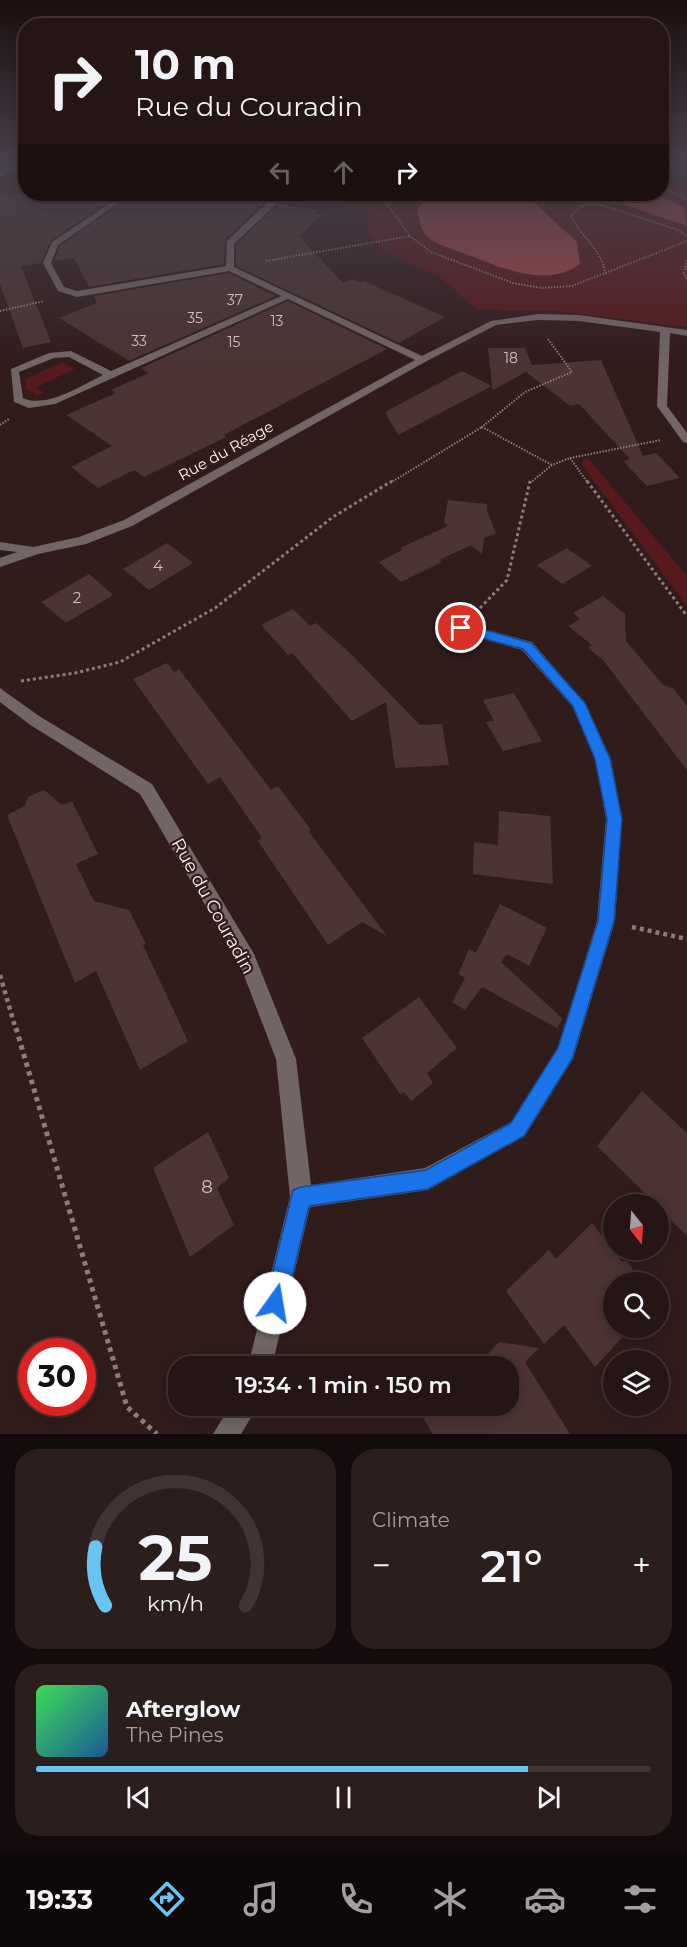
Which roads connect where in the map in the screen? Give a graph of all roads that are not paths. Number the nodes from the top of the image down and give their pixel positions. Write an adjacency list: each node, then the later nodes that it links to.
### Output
1 (77, 229): 3 (street)
2 (245, 229): 3 (street)
3 (230, 268): 4 (street)
4 (286, 297): 7 (street); 8 (street)
5 (665, 330): 6 (street, Rue du Réage); 7 (street, Rue du Réage); 9 (street)
6 (687, 333)
7 (422, 360): 11 (street, Rue du Réage)
8 (111, 375): 8 (street)
9 (685, 438)
10 (0, 546): 11 (street)
11 (36, 550): 12 (street)
12 (0, 562)
13 (461, 628): 15 (street)
14 (8, 689): 15 (street, Rue du Couradin)
15 (301, 1197): 16 (street, Rue du Couradin)
16 (262, 1356)
17 (238, 1416): 18 (street)
18 (226, 1434)

